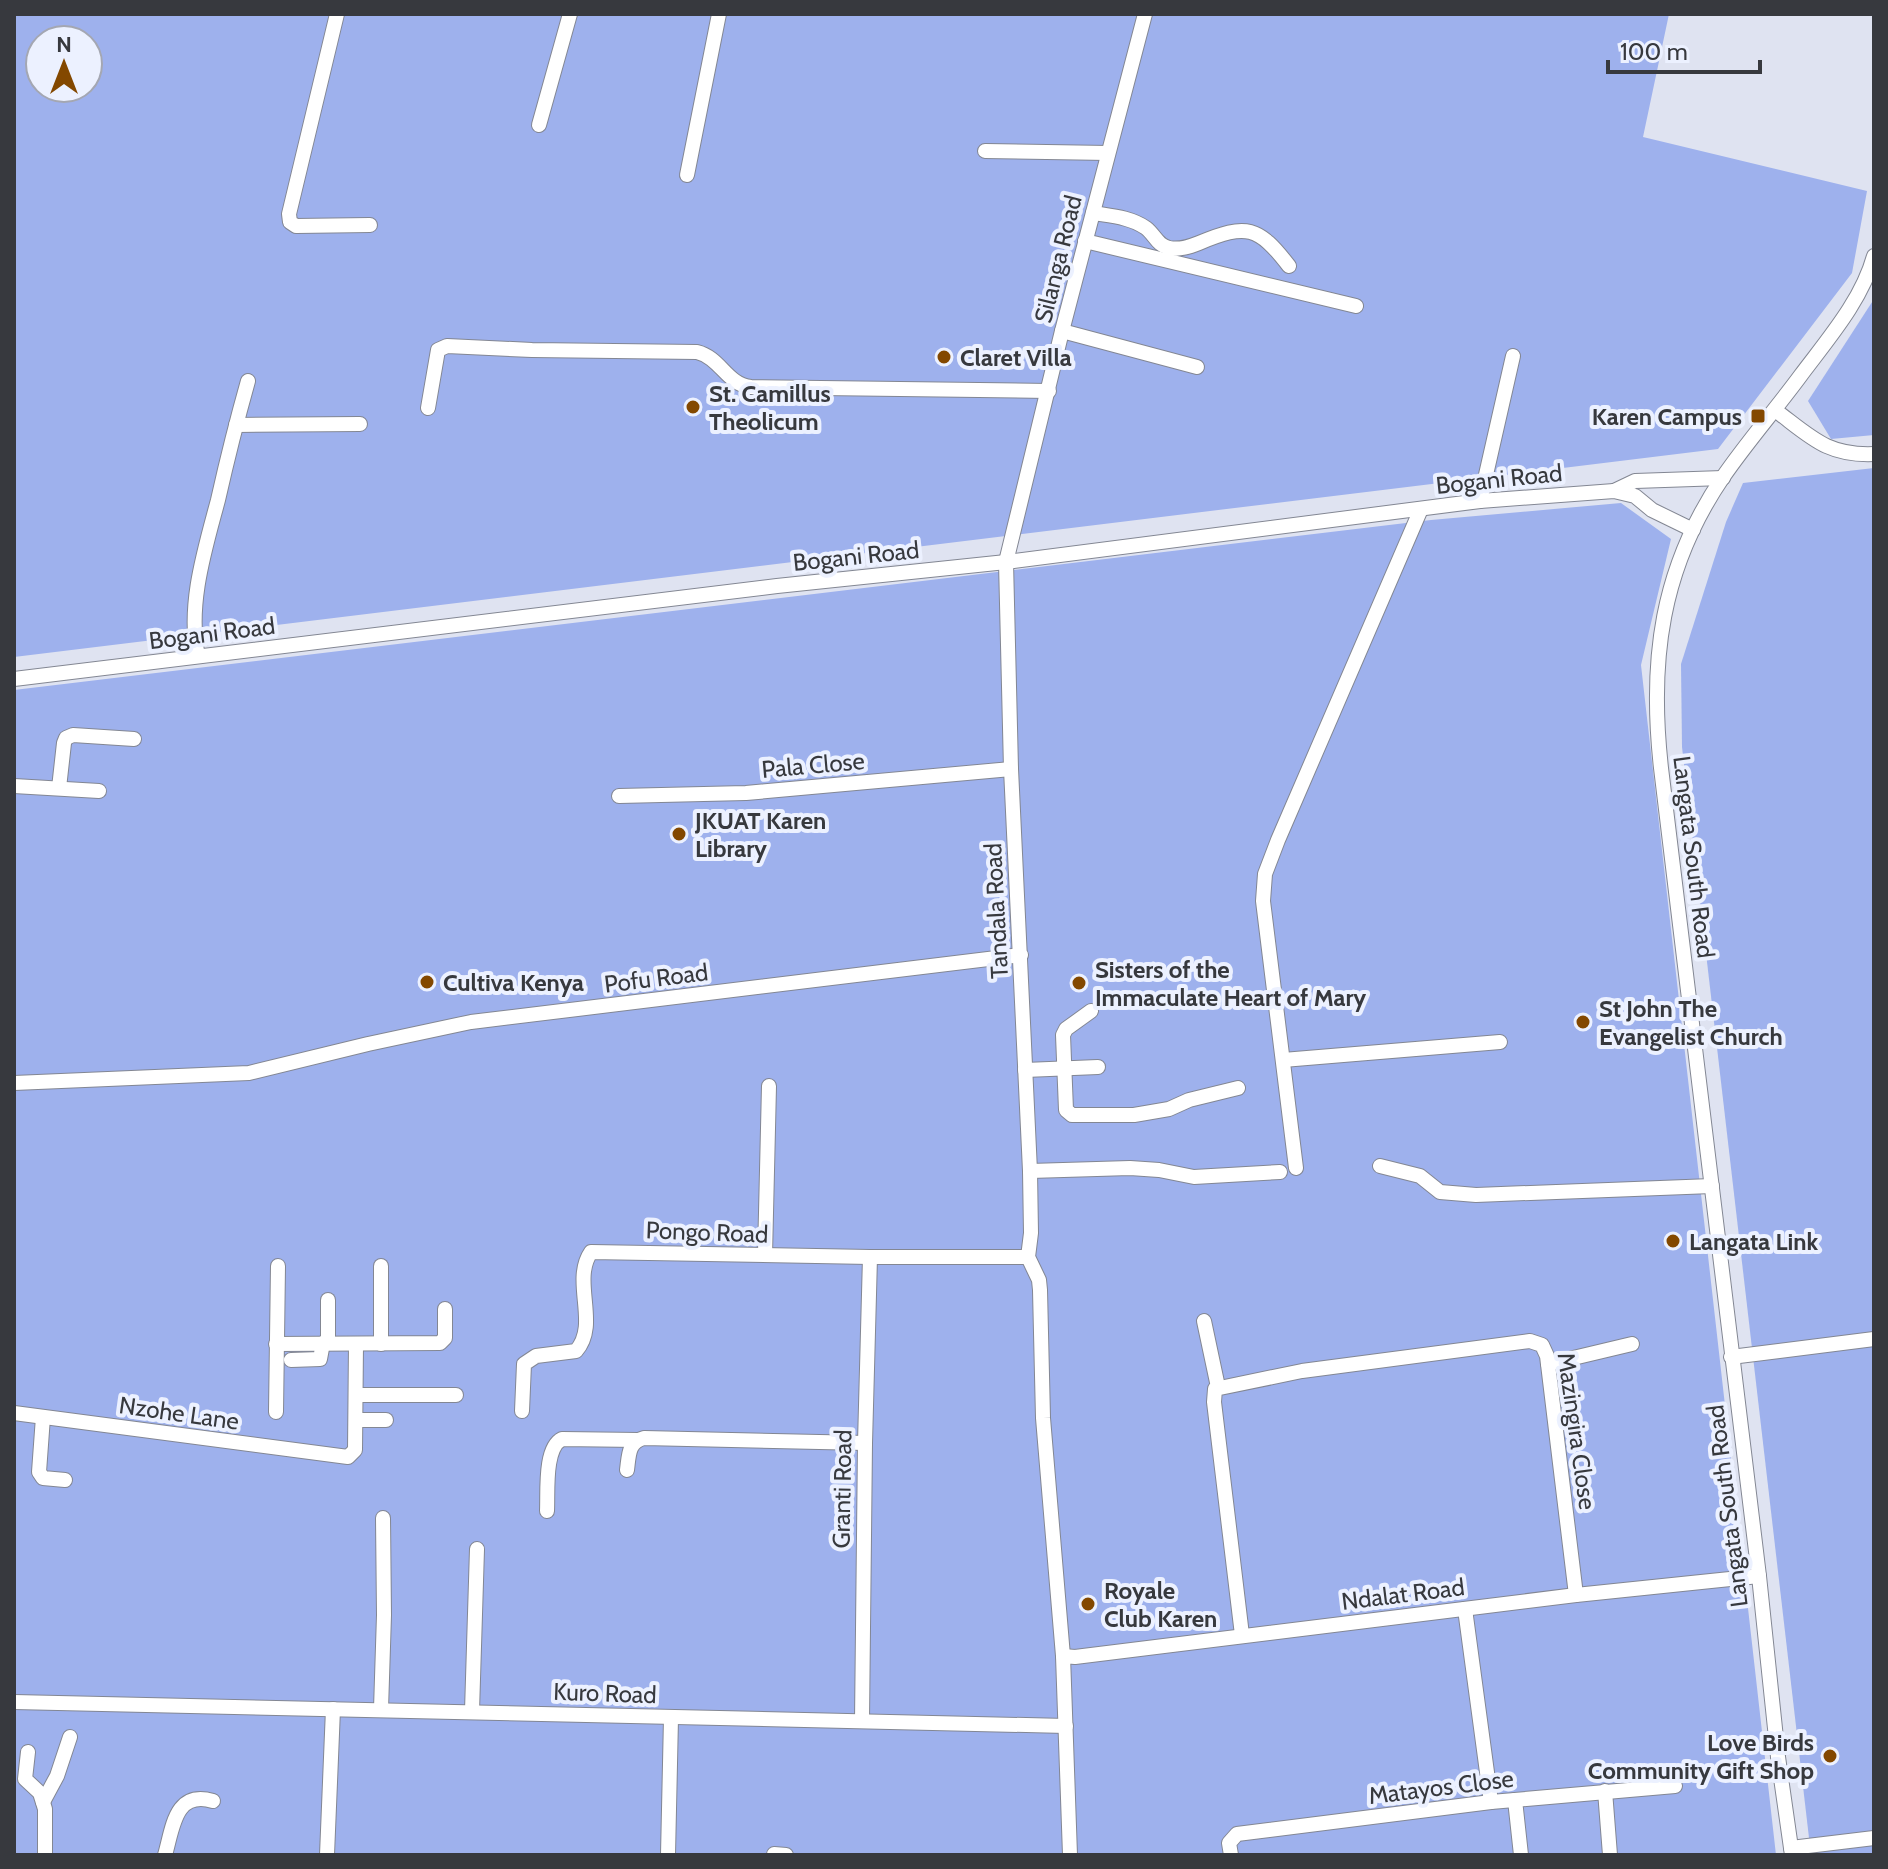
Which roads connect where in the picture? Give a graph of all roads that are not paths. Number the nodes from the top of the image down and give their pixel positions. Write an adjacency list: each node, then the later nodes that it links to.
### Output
1 (337, 14): 10 (street)
2 (570, 14): 5 (street)
3 (719, 14): 8 (street)
4 (1145, 14): 7 (street, Silanga Road)
5 (539, 125)
6 (985, 151): 7 (street)
7 (1108, 153): 9 (street, Silanga Road)
8 (687, 175)
9 (1093, 213): 11 (street, Silanga Road); 13 (street)
10 (370, 225)
11 (1085, 241): 14 (street); 15 (street, Silanga Road)
12 (1874, 256): 21 (street, Langata South Road)
13 (1289, 266)
14 (1356, 306)
15 (1062, 331): 17 (street); 19 (street, Silanga Road)
16 (1513, 356): 27 (street)
17 (1197, 367)
18 (248, 381): 23 (street)
19 (1049, 391): 20 (street); 30 (street, Silanga Road)
20 (428, 408)
21 (1775, 410): 24 (street); 25 (street, Langata South Road)
22 (360, 424): 23 (street)
23 (236, 425): 31 (street)
24 (1874, 454)
25 (1723, 478): 26 (street); 29 (street, Langata South Road)
26 (1614, 491): 27 (street, Bogani Road); 29 (street, Bogani Road)
27 (1480, 501): 28 (street, Bogani Road)
28 (1421, 509): 30 (street, Bogani Road); 42 (street)
29 (1693, 530): 53 (street, Langata South Road)
30 (1006, 562): 31 (street, Bogani Road); 34 (street, Tandala Road)
31 (198, 656): 32 (street, Bogani Road)
32 (14, 679)
33 (134, 739): 36 (street)
34 (1011, 769): 38 (street, Pala Close); 39 (street, Tandala Road)
35 (14, 786): 36 (street)
36 (59, 788): 37 (street)
37 (99, 791)
38 (619, 796)
39 (1021, 955): 45 (street, Tandala Road); 46 (street, Pofu Road)
40 (1091, 1011): 44 (street)
41 (1500, 1042): 42 (street)
42 (1283, 1060): 50 (street)
43 (1098, 1067): 44 (street)
44 (1065, 1068): 45 (street); 48 (street)
45 (1025, 1070): 51 (street, Tandala Road)
46 (14, 1083)
47 (769, 1086): 54 (street)
48 (1238, 1088)
49 (1380, 1166): 53 (street)
50 (1296, 1168)
51 (1030, 1171): 52 (street); 56 (street, Tandala Road)
52 (1280, 1172)
53 (1712, 1186): 68 (street, Langata South Road)
54 (765, 1255): 55 (street, Pongo Road); 74 (street, Pongo Road)
55 (870, 1257): 56 (street, Pongo Road); 81 (street, Granti Road)
56 (1028, 1257): 91 (street)
57 (278, 1266): 64 (street)
58 (386, 1270): 66 (street)
59 (328, 1300): 63 (street)
60 (445, 1309): 66 (street)
61 (1204, 1321): 71 (street)
62 (1874, 1339): 68 (street)
63 (326, 1343): 64 (street); 65 (street); 69 (street)
64 (276, 1344): 75 (street)
65 (356, 1344): 66 (street); 72 (street)
66 (385, 1344)
67 (1632, 1344): 70 (street)
68 (1731, 1357): 87 (street, Langata South Road)
69 (291, 1360)
70 (1548, 1364): 71 (street, Mazingira Close); 88 (street, Mazingira Close)
71 (1218, 1387): 90 (street)
72 (356, 1395): 73 (street); 78 (street)
73 (456, 1395)
74 (522, 1411)
75 (276, 1412)
76 (14, 1413): 77 (street, Nzohe Lane)
77 (43, 1417): 78 (street, Nzohe Lane); 83 (street)
78 (356, 1420): 79 (street)
79 (386, 1420)
80 (638, 1440): 81 (street); 82 (street); 84 (street)
81 (865, 1443): 97 (street, Granti Road)
82 (627, 1470)
83 (65, 1480)
84 (547, 1511)
85 (383, 1518): 94 (street)
86 (477, 1549): 95 (street)
87 (1759, 1576): 88 (street, Ndalat Road); 108 (street, Langata South Road)
88 (1576, 1595): 89 (street, Ndalat Road)
89 (1465, 1609): 90 (street, Ndalat Road); 106 (street)
90 (1242, 1635): 91 (street, Ndalat Road)
91 (1063, 1661): 98 (street)
92 (14, 1702): 93 (street, Kuro Road)
93 (333, 1709): 94 (street, Kuro Road); 112 (street)
94 (381, 1709): 95 (street, Kuro Road)
95 (472, 1711): 96 (street, Kuro Road)
96 (671, 1718): 97 (street, Kuro Road); 113 (street)
97 (862, 1721): 98 (street, Kuro Road)
98 (1066, 1726): 115 (street)
99 (70, 1737): 105 (street)
100 (28, 1752): 105 (street)
101 (1675, 1786): 102 (street, Matayos Close)
102 (1605, 1791): 103 (street, Matayos Close); 118 (street)
103 (1515, 1800): 106 (street, Matayos Close); 117 (street)
104 (213, 1801): 111 (street)
105 (43, 1802): 110 (street)
106 (1491, 1802): 116 (street, Matayos Close)
107 (1874, 1838): 108 (street)
108 (1792, 1852)
109 (774, 1854): 114 (street)
110 (45, 1855)
111 (165, 1855)
112 (327, 1855)
113 (668, 1855)
114 (786, 1855)
115 (1070, 1855)
116 (1231, 1855)
117 (1521, 1855)
118 (1610, 1855)

